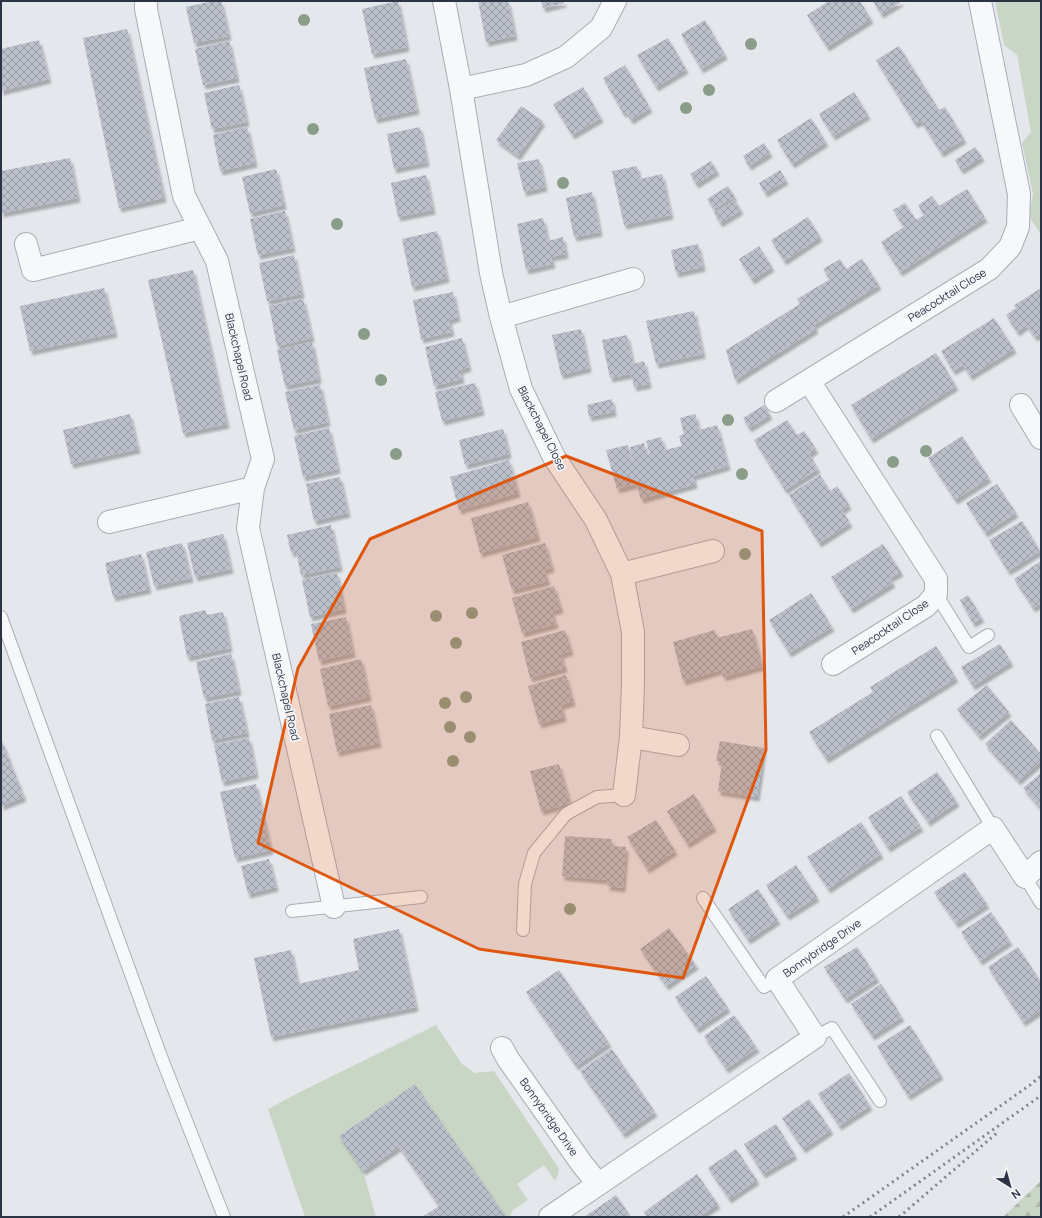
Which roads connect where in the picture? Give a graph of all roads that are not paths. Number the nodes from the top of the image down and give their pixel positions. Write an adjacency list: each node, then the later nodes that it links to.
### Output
1 (146, 1): 6 (street, Blackchapel Road)
2 (444, 1): 5 (street, Blackchapel Close)
3 (615, 1): 5 (street)
4 (980, 1): 10 (street, Peacocktail Close)
5 (461, 89): 9 (street, Blackchapel Close)
6 (200, 228): 7 (street); 14 (street, Blackchapel Road)
7 (26, 244)
8 (633, 279): 9 (street)
9 (500, 317): 17 (street, Blackchapel Close)
10 (809, 381): 11 (street, Peacocktail Close); 18 (street, Peacocktail Close)
11 (776, 401)
12 (1021, 405): 13 (street)
13 (1041, 438)
14 (253, 488): 15 (street); 32 (street, Blackchapel Road)
15 (109, 522)
16 (713, 551): 17 (street)
17 (622, 574): 23 (street, Blackchapel Close)
18 (936, 594): 20 (lane); 21 (street, Peacocktail Close)
19 (2, 622): 40 (lane)
20 (988, 635)
21 (833, 664)
22 (937, 736): 26 (lane)
23 (631, 737): 24 (street); 25 (street, Blackchapel Close)
24 (678, 745)
25 (624, 795): 34 (lane)
26 (993, 828): 28 (street); 35 (street, Bonnybridge Drive)
27 (1041, 862): 28 (street)
28 (1025, 877): 31 (lane)
29 (421, 897): 32 (lane)
30 (703, 898): 35 (lane)
31 (1041, 903)
32 (334, 907): 33 (lane)
33 (292, 911)
34 (523, 930)
35 (777, 980): 36 (street, Bonnybridge Drive)
36 (815, 1038): 38 (lane); 39 (street)
37 (502, 1048): 39 (street, Bonnybridge Drive)
38 (880, 1101)
39 (598, 1184): 41 (street)
40 (224, 1217)
41 (550, 1217)

